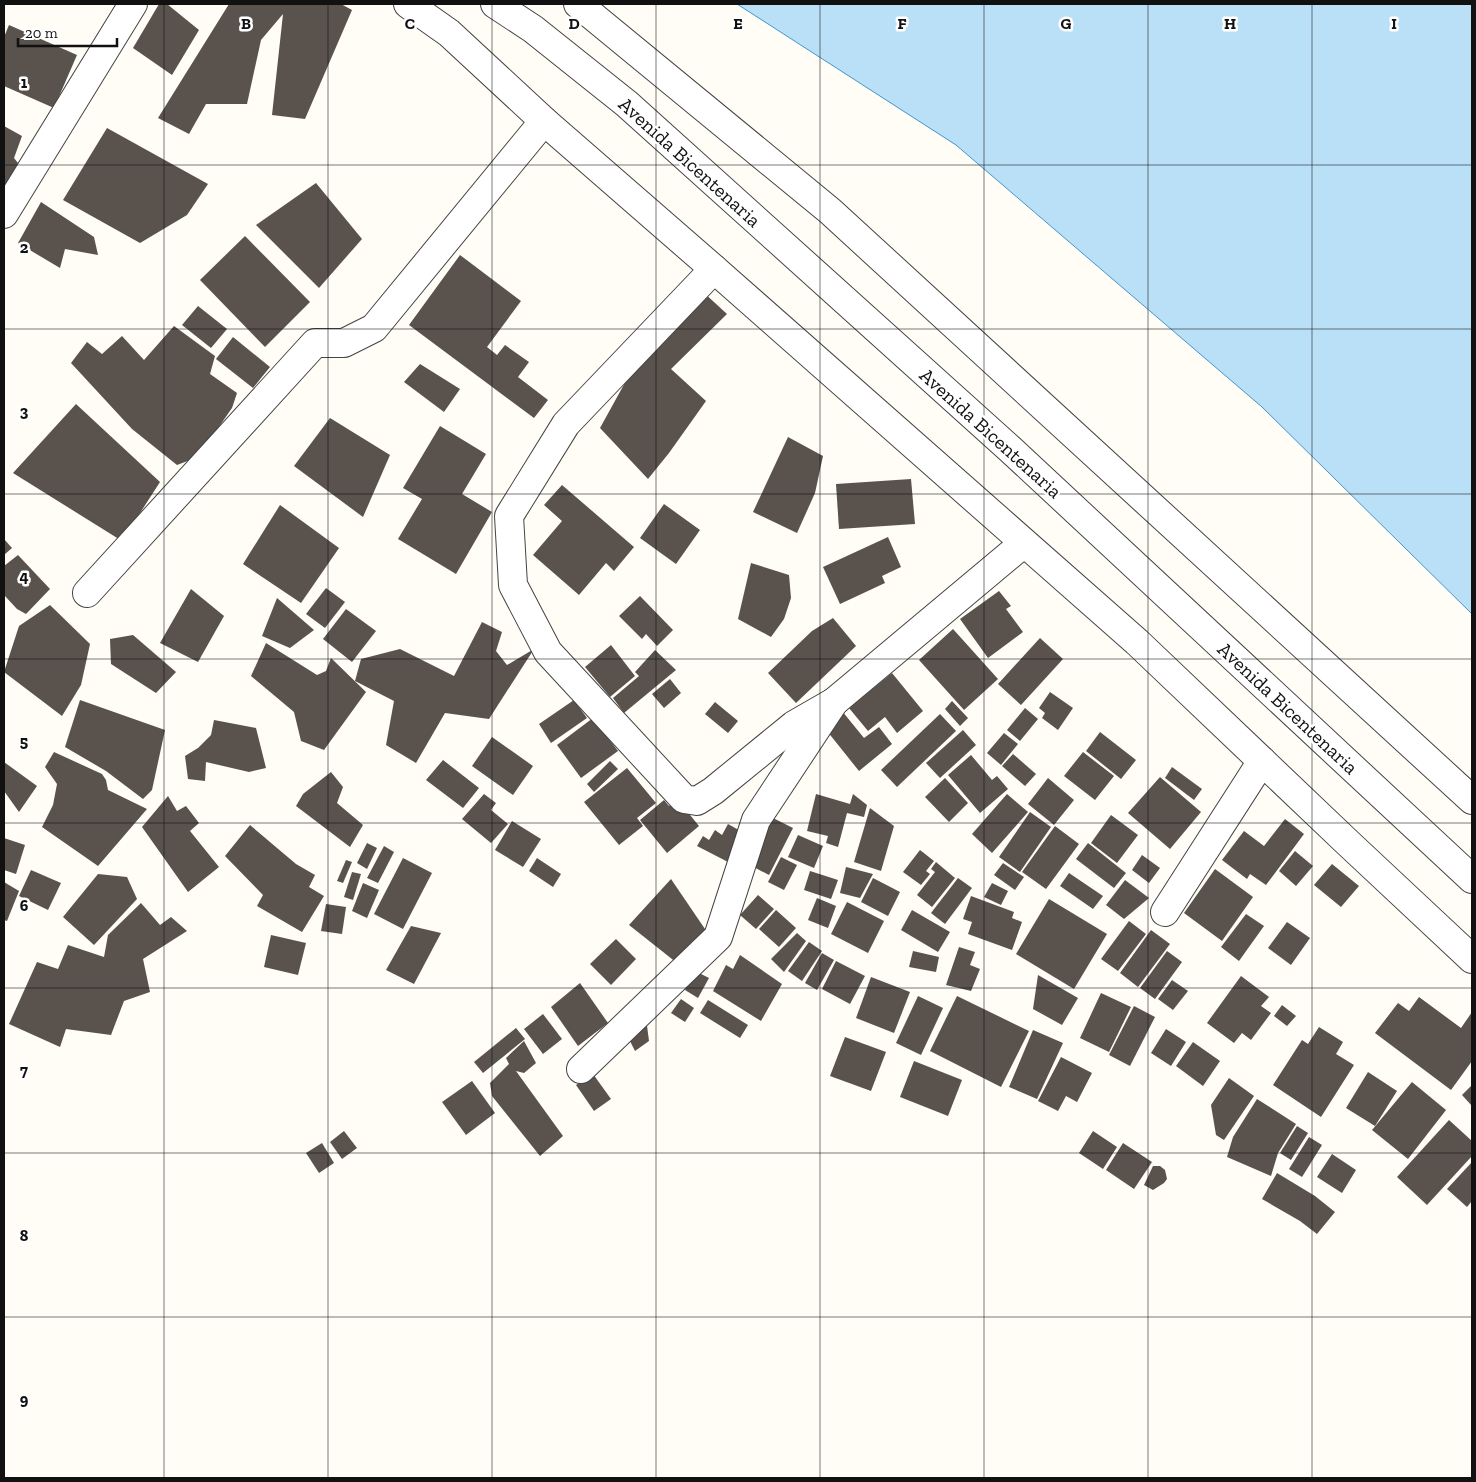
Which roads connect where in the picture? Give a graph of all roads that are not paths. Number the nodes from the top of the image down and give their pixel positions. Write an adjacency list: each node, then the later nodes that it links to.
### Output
1 (133, 4): 6 (street)
2 (408, 4): 5 (street)
3 (495, 4): 13 (street, Avenida Bicentenaria)
4 (578, 4): 12 (street)
5 (544, 121): 7 (street); 9 (street)
6 (4, 214)
7 (714, 269): 8 (street); 10 (street)
8 (1024, 543): 10 (street); 11 (street)
9 (87, 592)
10 (834, 702): 16 (street)
11 (1262, 762): 14 (street); 15 (street)
12 (1472, 800)
13 (1472, 879)
14 (1165, 912)
15 (1472, 959)
16 (581, 1069)

